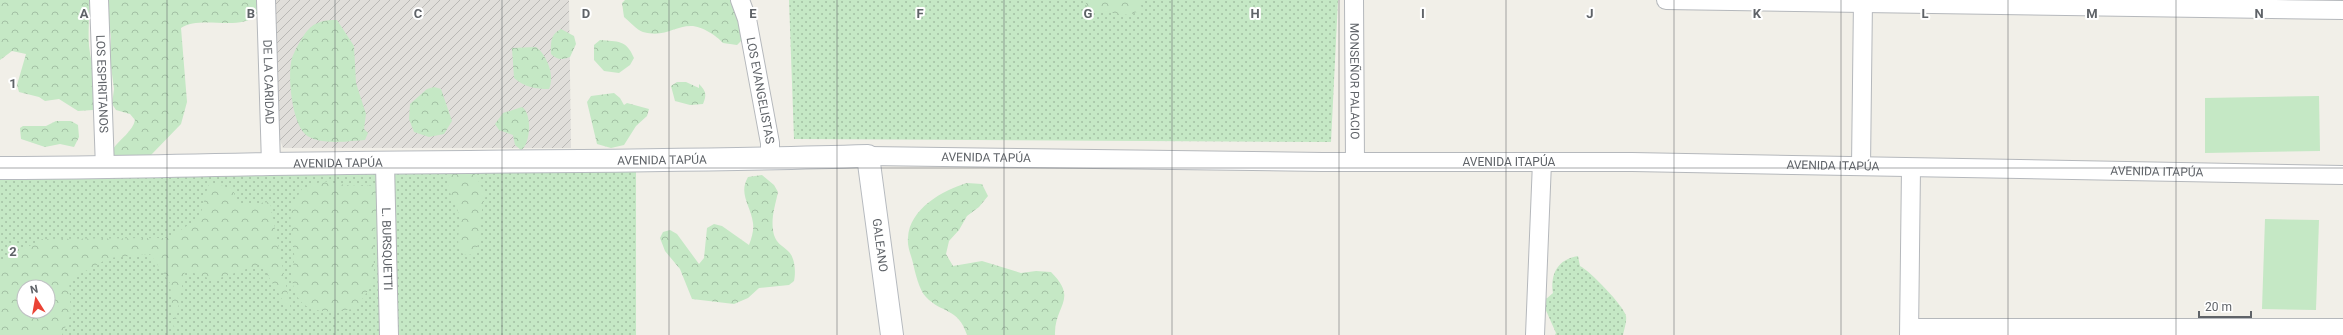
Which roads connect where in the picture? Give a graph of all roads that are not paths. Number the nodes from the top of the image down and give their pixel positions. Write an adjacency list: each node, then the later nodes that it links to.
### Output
1 (100, 0): 17 (street, LOS ESPIRITANOS)
2 (266, 0): 13 (street, DE LA CARIDAD)
3 (740, 0): 9 (street, LOS EVANGELISTAS)
4 (1354, 0): 11 (street, MONSEÑOR PALACIO)
5 (1666, 0): 6 (street)
6 (1863, 2): 7 (street); 15 (street)
7 (2343, 10)
8 (868, 156): 9 (street, AVENIDA TAPÚA); 10 (street, AVENIDA TAPÚA); 23 (street, GALEANO)
9 (770, 159): 14 (street, AVENIDA TAPÚA)
10 (1323, 162): 11 (street, AVENIDA ITAPÚA)
11 (1355, 162): 12 (street, AVENIDA ITAPÚA)
12 (1542, 162): 15 (street, AVENIDA ITAPÚA); 24 (street)
13 (271, 164): 14 (street, AVENIDA TAPÚA); 17 (street, AVENIDA TAPÚA)
14 (385, 164): 22 (street, L. BURSQUETTI)
15 (1861, 166): 18 (street, AVENIDA ITAPÚA)
16 (0, 168): 17 (street, AVENIDA TAPÚA)
17 (105, 168)
18 (1911, 168): 19 (street, AVENIDA ITAPÚA); 21 (street)
19 (2343, 175)
20 (2343, 328): 21 (street)
21 (1909, 332)
22 (389, 335)
23 (892, 335)
24 (1535, 335)

